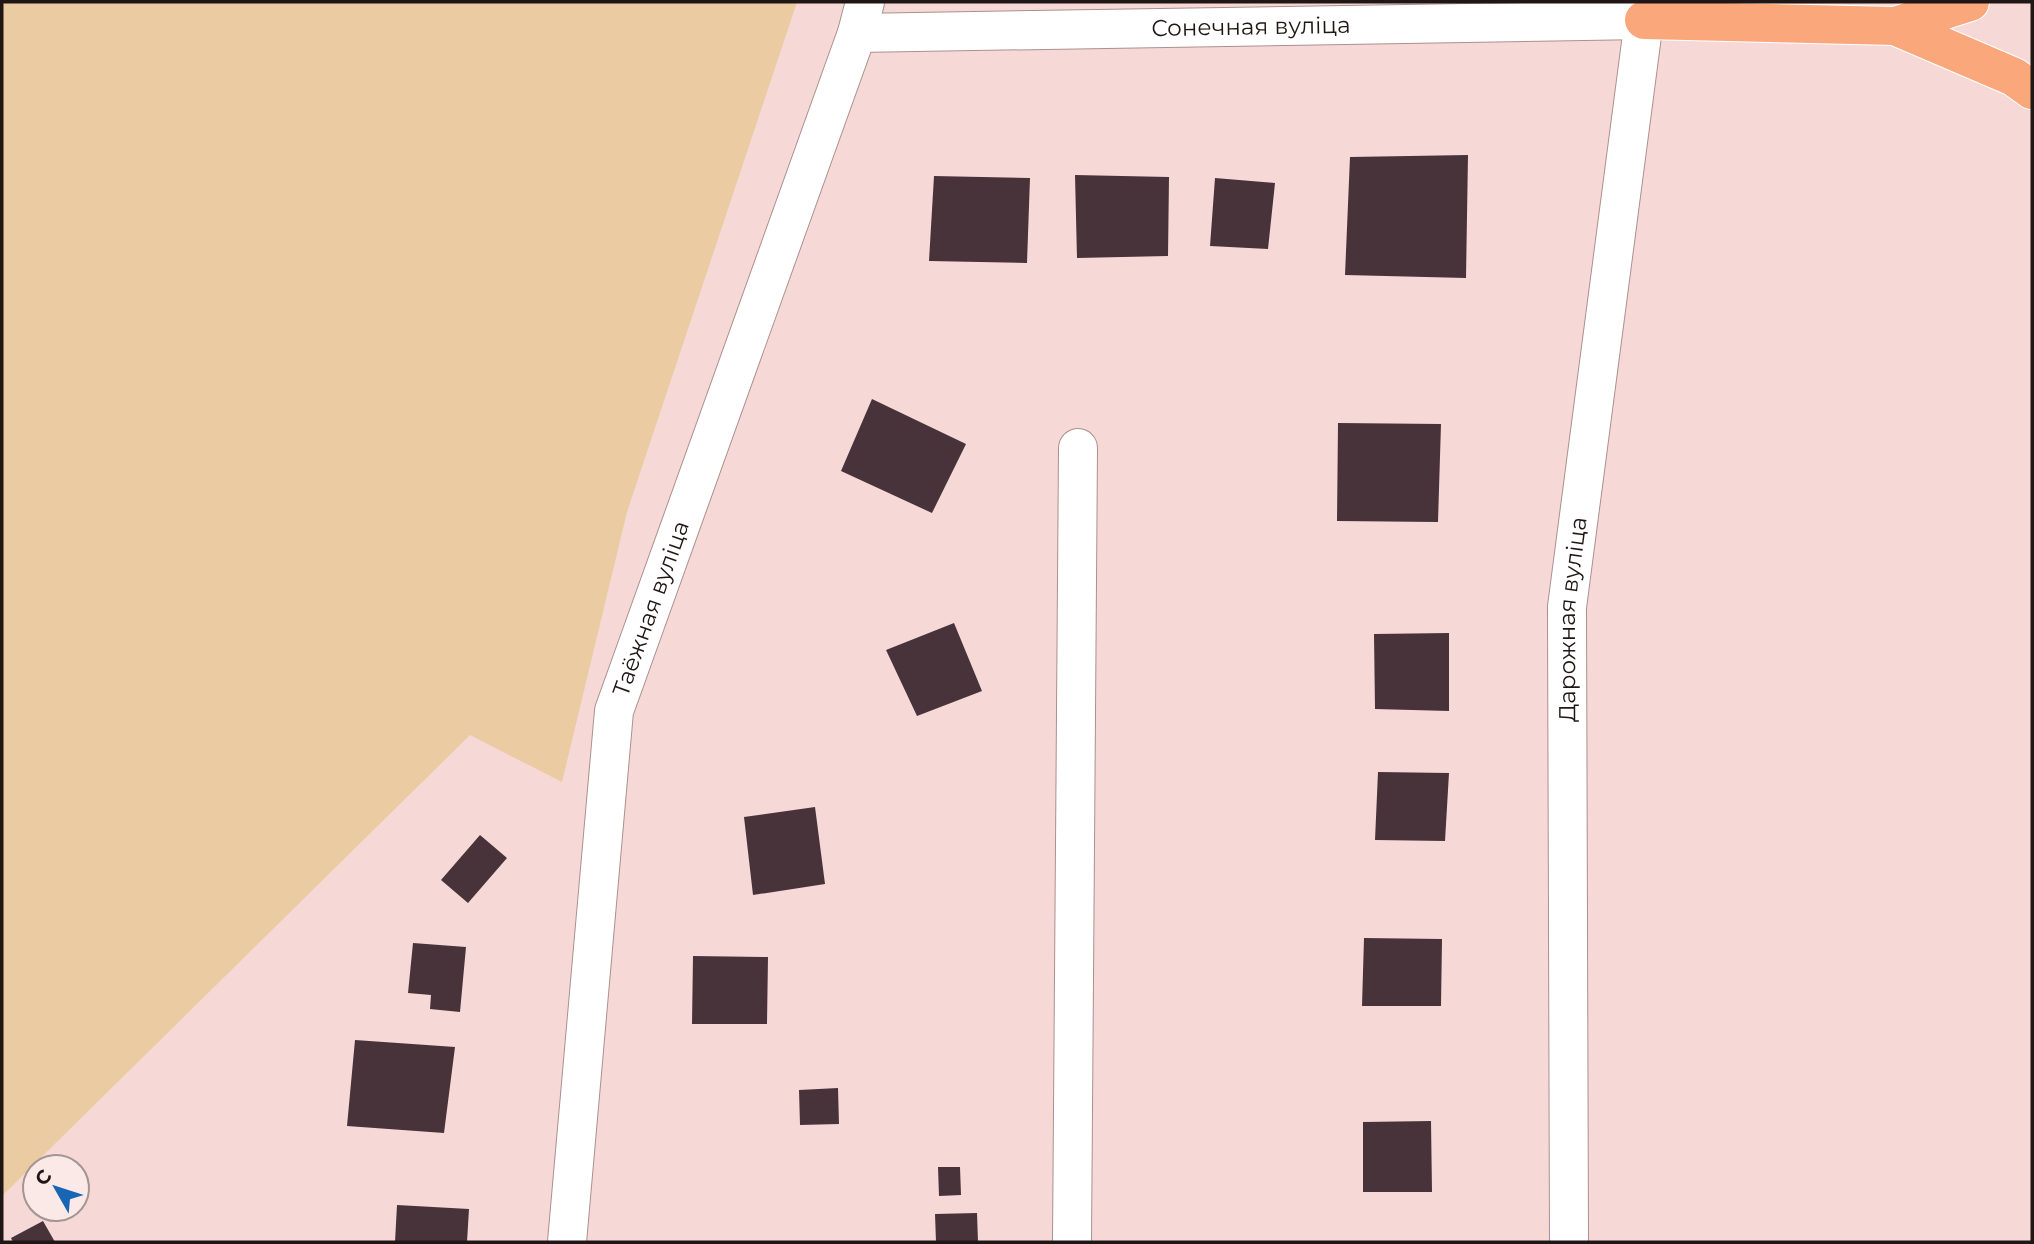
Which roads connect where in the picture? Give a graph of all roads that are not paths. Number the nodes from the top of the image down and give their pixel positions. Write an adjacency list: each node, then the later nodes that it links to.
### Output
1 (1970, 2): 4 (highway)
2 (1644, 11): 3 (street, Сонечная вуліца); 4 (highway); 9 (street, Дарожная вуліца)
3 (861, 17): 7 (street, Таёжная вуліца)
4 (1895, 26): 5 (highway)
5 (2032, 90)
6 (1078, 448): 8 (street)
7 (567, 1242)
8 (1073, 1242)
9 (1569, 1242)

